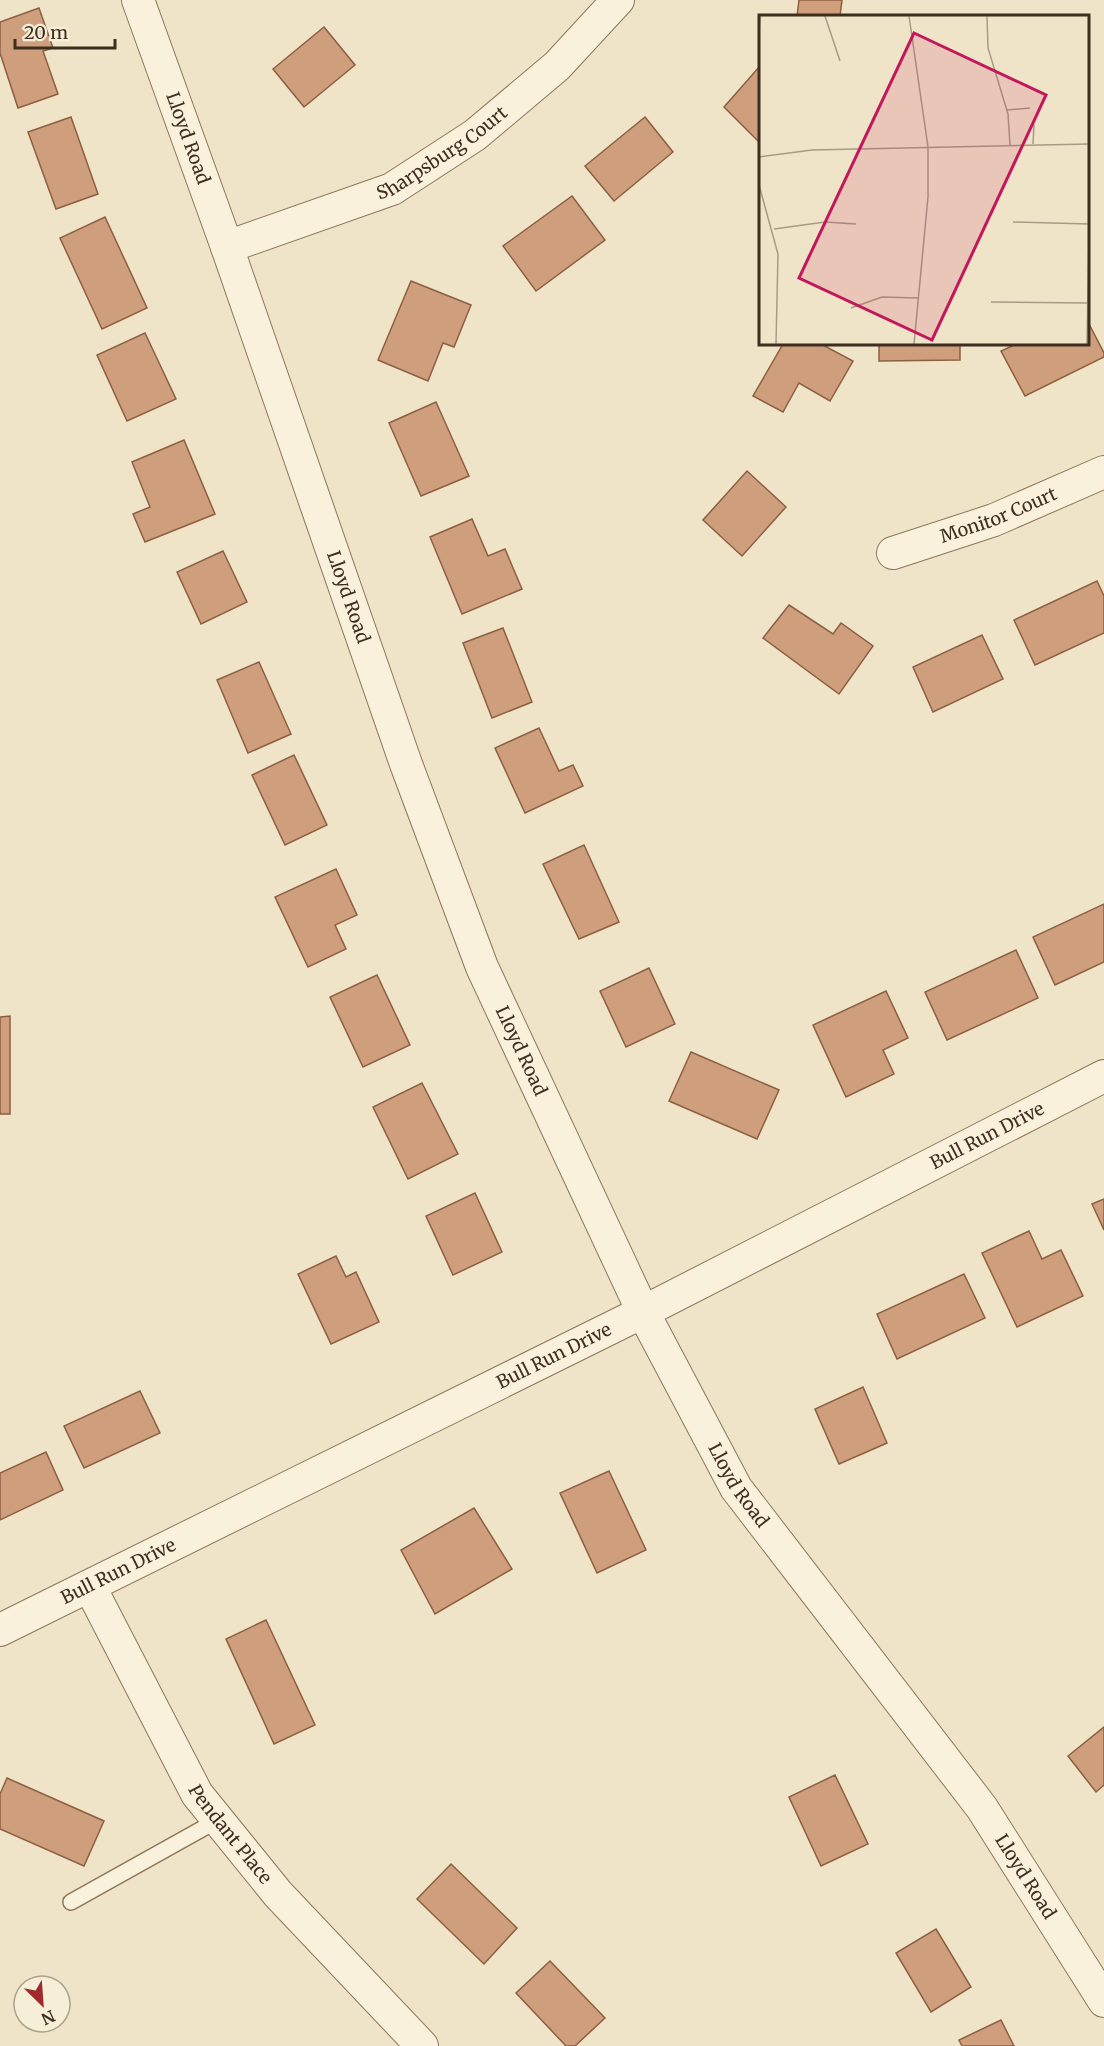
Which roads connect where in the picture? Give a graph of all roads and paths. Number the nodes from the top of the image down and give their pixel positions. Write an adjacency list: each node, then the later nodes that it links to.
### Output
1 (138, 0): 3 (street, Lloyd Road)
2 (618, 0): 3 (street, Sharpsburg Court)
3 (227, 247): 7 (street, Lloyd Road)
4 (1104, 472): 5 (street, Monitor Court)
5 (893, 554)
6 (1104, 1076): 7 (street, Bull Run Drive)
7 (643, 1312): 8 (street, Bull Run Drive); 12 (street, Lloyd Road)
8 (90, 1587): 9 (street, Bull Run Drive); 10 (street, Pendant Place)
9 (0, 1630)
10 (218, 1820): 11 (lane); 13 (street, Pendant Place)
11 (71, 1902)
12 (1104, 2001)
13 (422, 2046)

